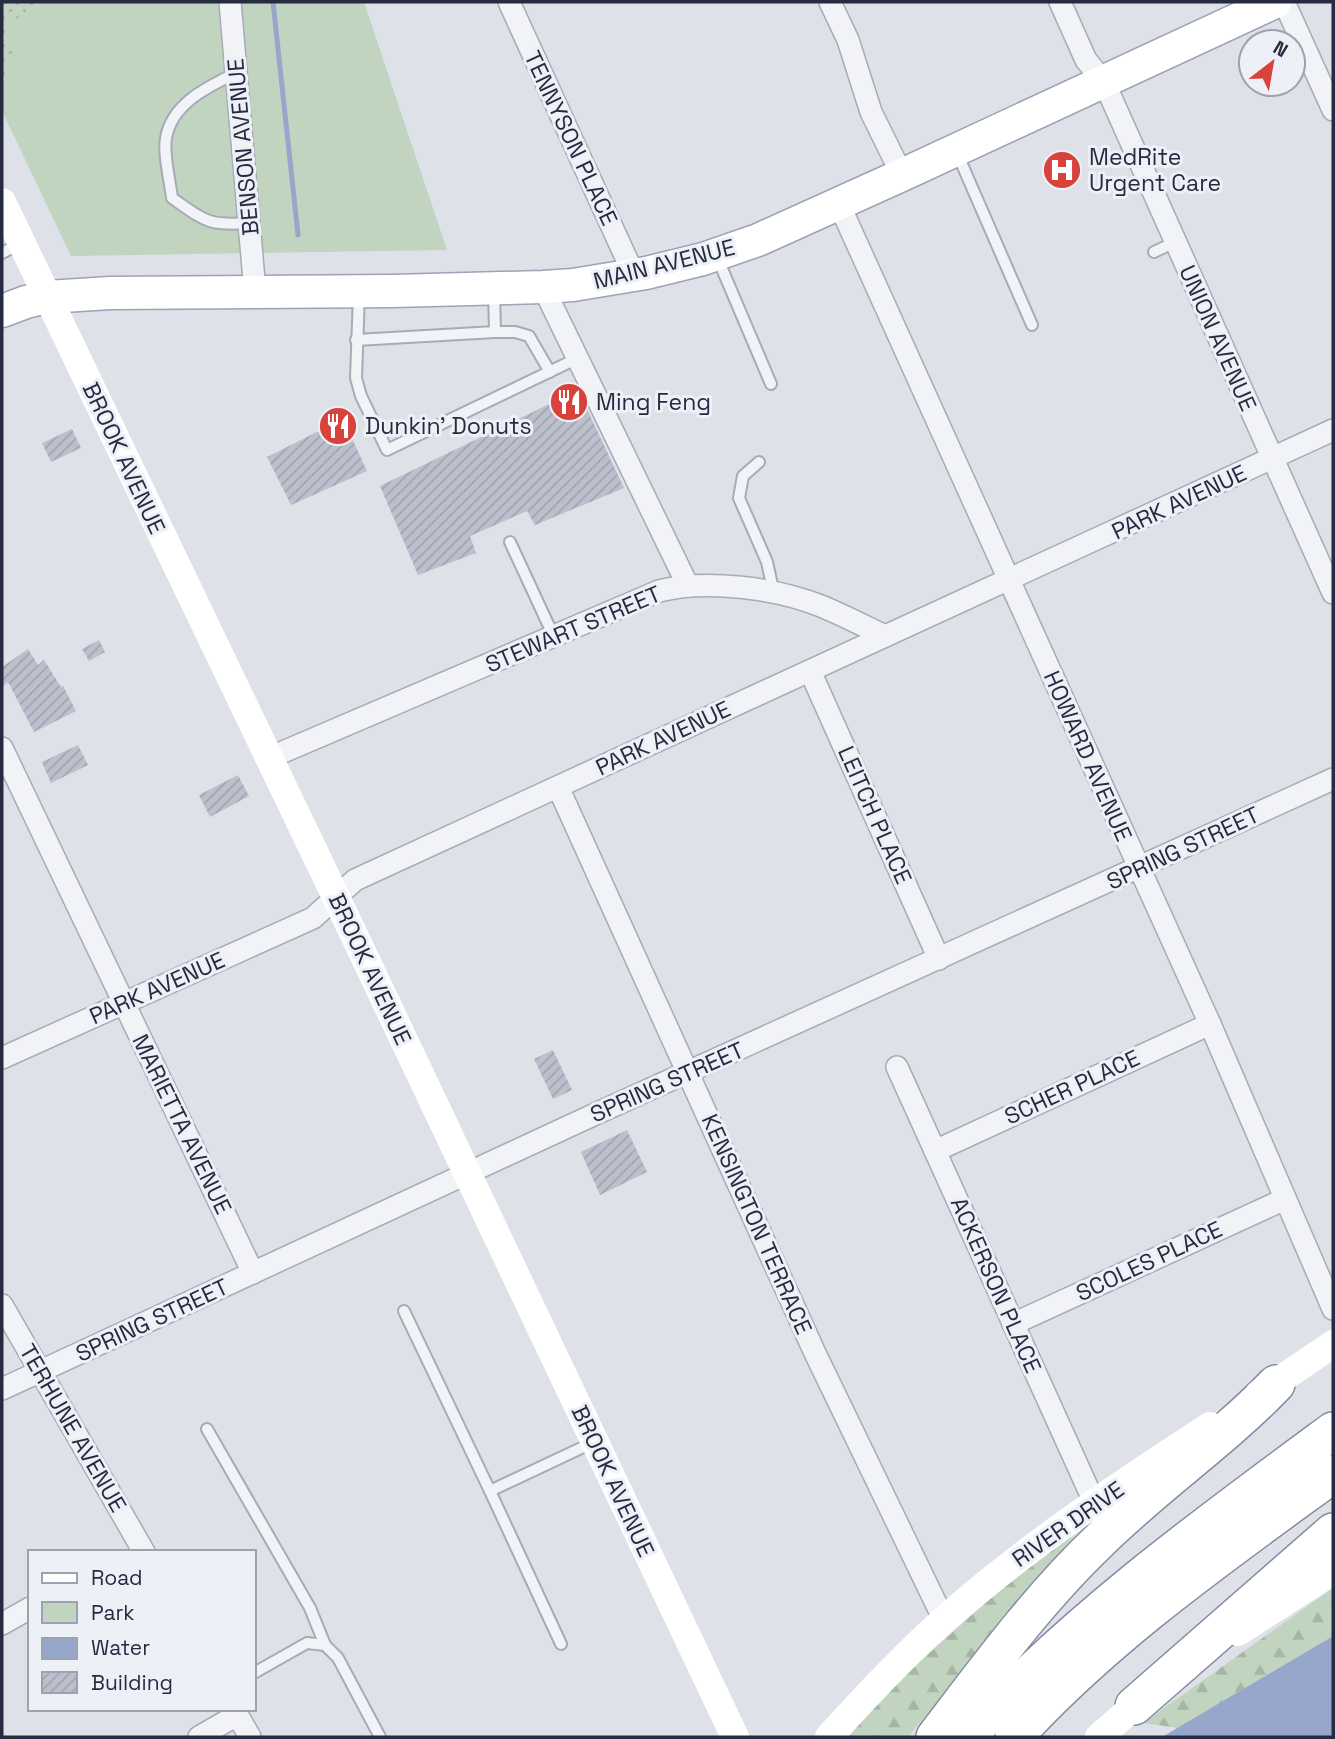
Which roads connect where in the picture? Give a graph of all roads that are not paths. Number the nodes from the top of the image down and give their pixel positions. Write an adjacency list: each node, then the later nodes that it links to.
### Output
1 (230, 2): 7 (street, BENSON AVENUE)
2 (509, 2): 19 (street, TENNYSON PLACE)
3 (830, 2): 11 (street)
4 (1060, 2): 8 (street, UNION AVENUE)
5 (1275, 2): 8 (main road, MAIN AVENUE)
6 (1284, 2): 9 (street)
7 (236, 73): 14 (street, BENSON AVENUE); 14 (lane)
8 (1104, 82): 10 (main road, MAIN AVENUE); 15 (street, UNION AVENUE)
9 (1333, 110)
10 (956, 150): 11 (main road, MAIN AVENUE); 26 (lane)
11 (902, 175): 13 (main road, MAIN AVENUE)
12 (2, 202): 16 (main road, BROOK AVENUE)
13 (839, 204): 18 (main road, MAIN AVENUE); 36 (street, HOWARD AVENUE)
14 (249, 223): 22 (street, BENSON AVENUE)
15 (1175, 242): 17 (lane); 33 (street, UNION AVENUE)
16 (11, 248): 24 (main road, BROOK AVENUE)
17 (1154, 252)
18 (716, 255): 19 (main road, MAIN AVENUE); 31 (lane)
19 (634, 275): 20 (main road, MAIN AVENUE)
20 (544, 287): 21 (main road, MAIN AVENUE); 29 (street)
21 (494, 288): 23 (main road, MAIN AVENUE); 27 (lane)
22 (255, 292): 23 (main road, MAIN AVENUE); 24 (main road, MAIN AVENUE)
23 (359, 292): 28 (lane)
24 (47, 298): 25 (main road, MAIN AVENUE); 44 (main road, BROOK AVENUE)
25 (2, 311)
26 (1032, 325)
27 (495, 332): 28 (lane); 30 (lane)
28 (356, 340): 30 (lane)
29 (578, 358): 30 (lane); 37 (street)
30 (550, 372)
31 (771, 384)
32 (1333, 430): 33 (street, PARK AVENUE)
33 (1272, 458): 36 (street, PARK AVENUE); 38 (street, UNION AVENUE)
34 (759, 462): 39 (lane)
35 (510, 542): 41 (lane)
36 (1009, 580): 40 (street, PARK AVENUE); 47 (street, HOWARD AVENUE)
37 (688, 586): 39 (street, STEWART STREET); 41 (street, STEWART STREET)
38 (1333, 593)
39 (774, 594): 40 (street, STEWART STREET)
40 (885, 636): 42 (street, PARK AVENUE)
41 (554, 638): 44 (street, STEWART STREET)
42 (810, 671): 46 (street, PARK AVENUE); 49 (street, LEITCH PLACE)
43 (2, 748): 50 (street, MARIETTA AVENUE)
44 (269, 758): 48 (main road, BROOK AVENUE)
45 (1333, 779): 47 (street, SPRING STREET)
46 (558, 787): 48 (street, PARK AVENUE); 54 (street, KENSINGTON TERRACE)
47 (1139, 869): 49 (street, SPRING STREET); 51 (street, HOWARD AVENUE)
48 (336, 897): 50 (street, PARK AVENUE); 56 (main road, BROOK AVENUE)
49 (939, 960): 54 (street, SPRING STREET)
50 (124, 1003): 52 (street, PARK AVENUE); 58 (street, MARIETTA AVENUE)
51 (1210, 1024): 55 (street, SCHER PLACE); 57 (street, HOWARD AVENUE)
52 (2, 1058)
53 (897, 1066): 55 (street, ACKERSON PLACE)
54 (688, 1073): 56 (street, SPRING STREET); 77 (street, KENSINGTON TERRACE)
55 (935, 1151): 62 (street, ACKERSON PLACE)
56 (467, 1174): 58 (street, SPRING STREET); 69 (main road, BROOK AVENUE)
57 (1285, 1199): 60 (street, HOWARD AVENUE); 62 (street, SCOLES PLACE)
58 (253, 1273): 64 (street, SPRING STREET)
59 (2, 1305): 64 (street, TERHUNE AVENUE)
60 (1333, 1308)
61 (404, 1311): 71 (lane)
62 (1013, 1324): 72 (street, ACKERSON PLACE)
63 (1333, 1343): 65 (main road, RIVER DRIVE)
64 (41, 1371): 66 (street, SPRING STREET); 74 (street, TERHUNE AVENUE)
65 (1276, 1384): 72 (main road, RIVER DRIVE); 89 (highway)
66 (2, 1389)
67 (207, 1429): 80 (lane)
68 (1333, 1431): 90 (highway)
69 (594, 1442): 71 (lane); 87 (main road, BROOK AVENUE)
70 (1333, 1474): 91 (highway)
71 (490, 1491): 79 (lane)
72 (1095, 1504): 77 (main road, RIVER DRIVE)
73 (1333, 1532): 82 (highway)
74 (136, 1549)
75 (1333, 1571): 82 (main road)
76 (28, 1609): 78 (street)
77 (944, 1620): 88 (main road, RIVER DRIVE)
78 (2, 1624)
79 (561, 1644)
80 (325, 1645): 81 (lane); 86 (lane)
81 (256, 1672)
82 (1133, 1706): 92 (main road)
83 (235, 1712): 84 (street); 85 (street)
84 (199, 1737)
85 (250, 1737)
86 (380, 1737)
87 (735, 1737)
88 (829, 1737)
89 (935, 1737)
90 (967, 1737)
91 (1014, 1737)
92 (1099, 1737)

